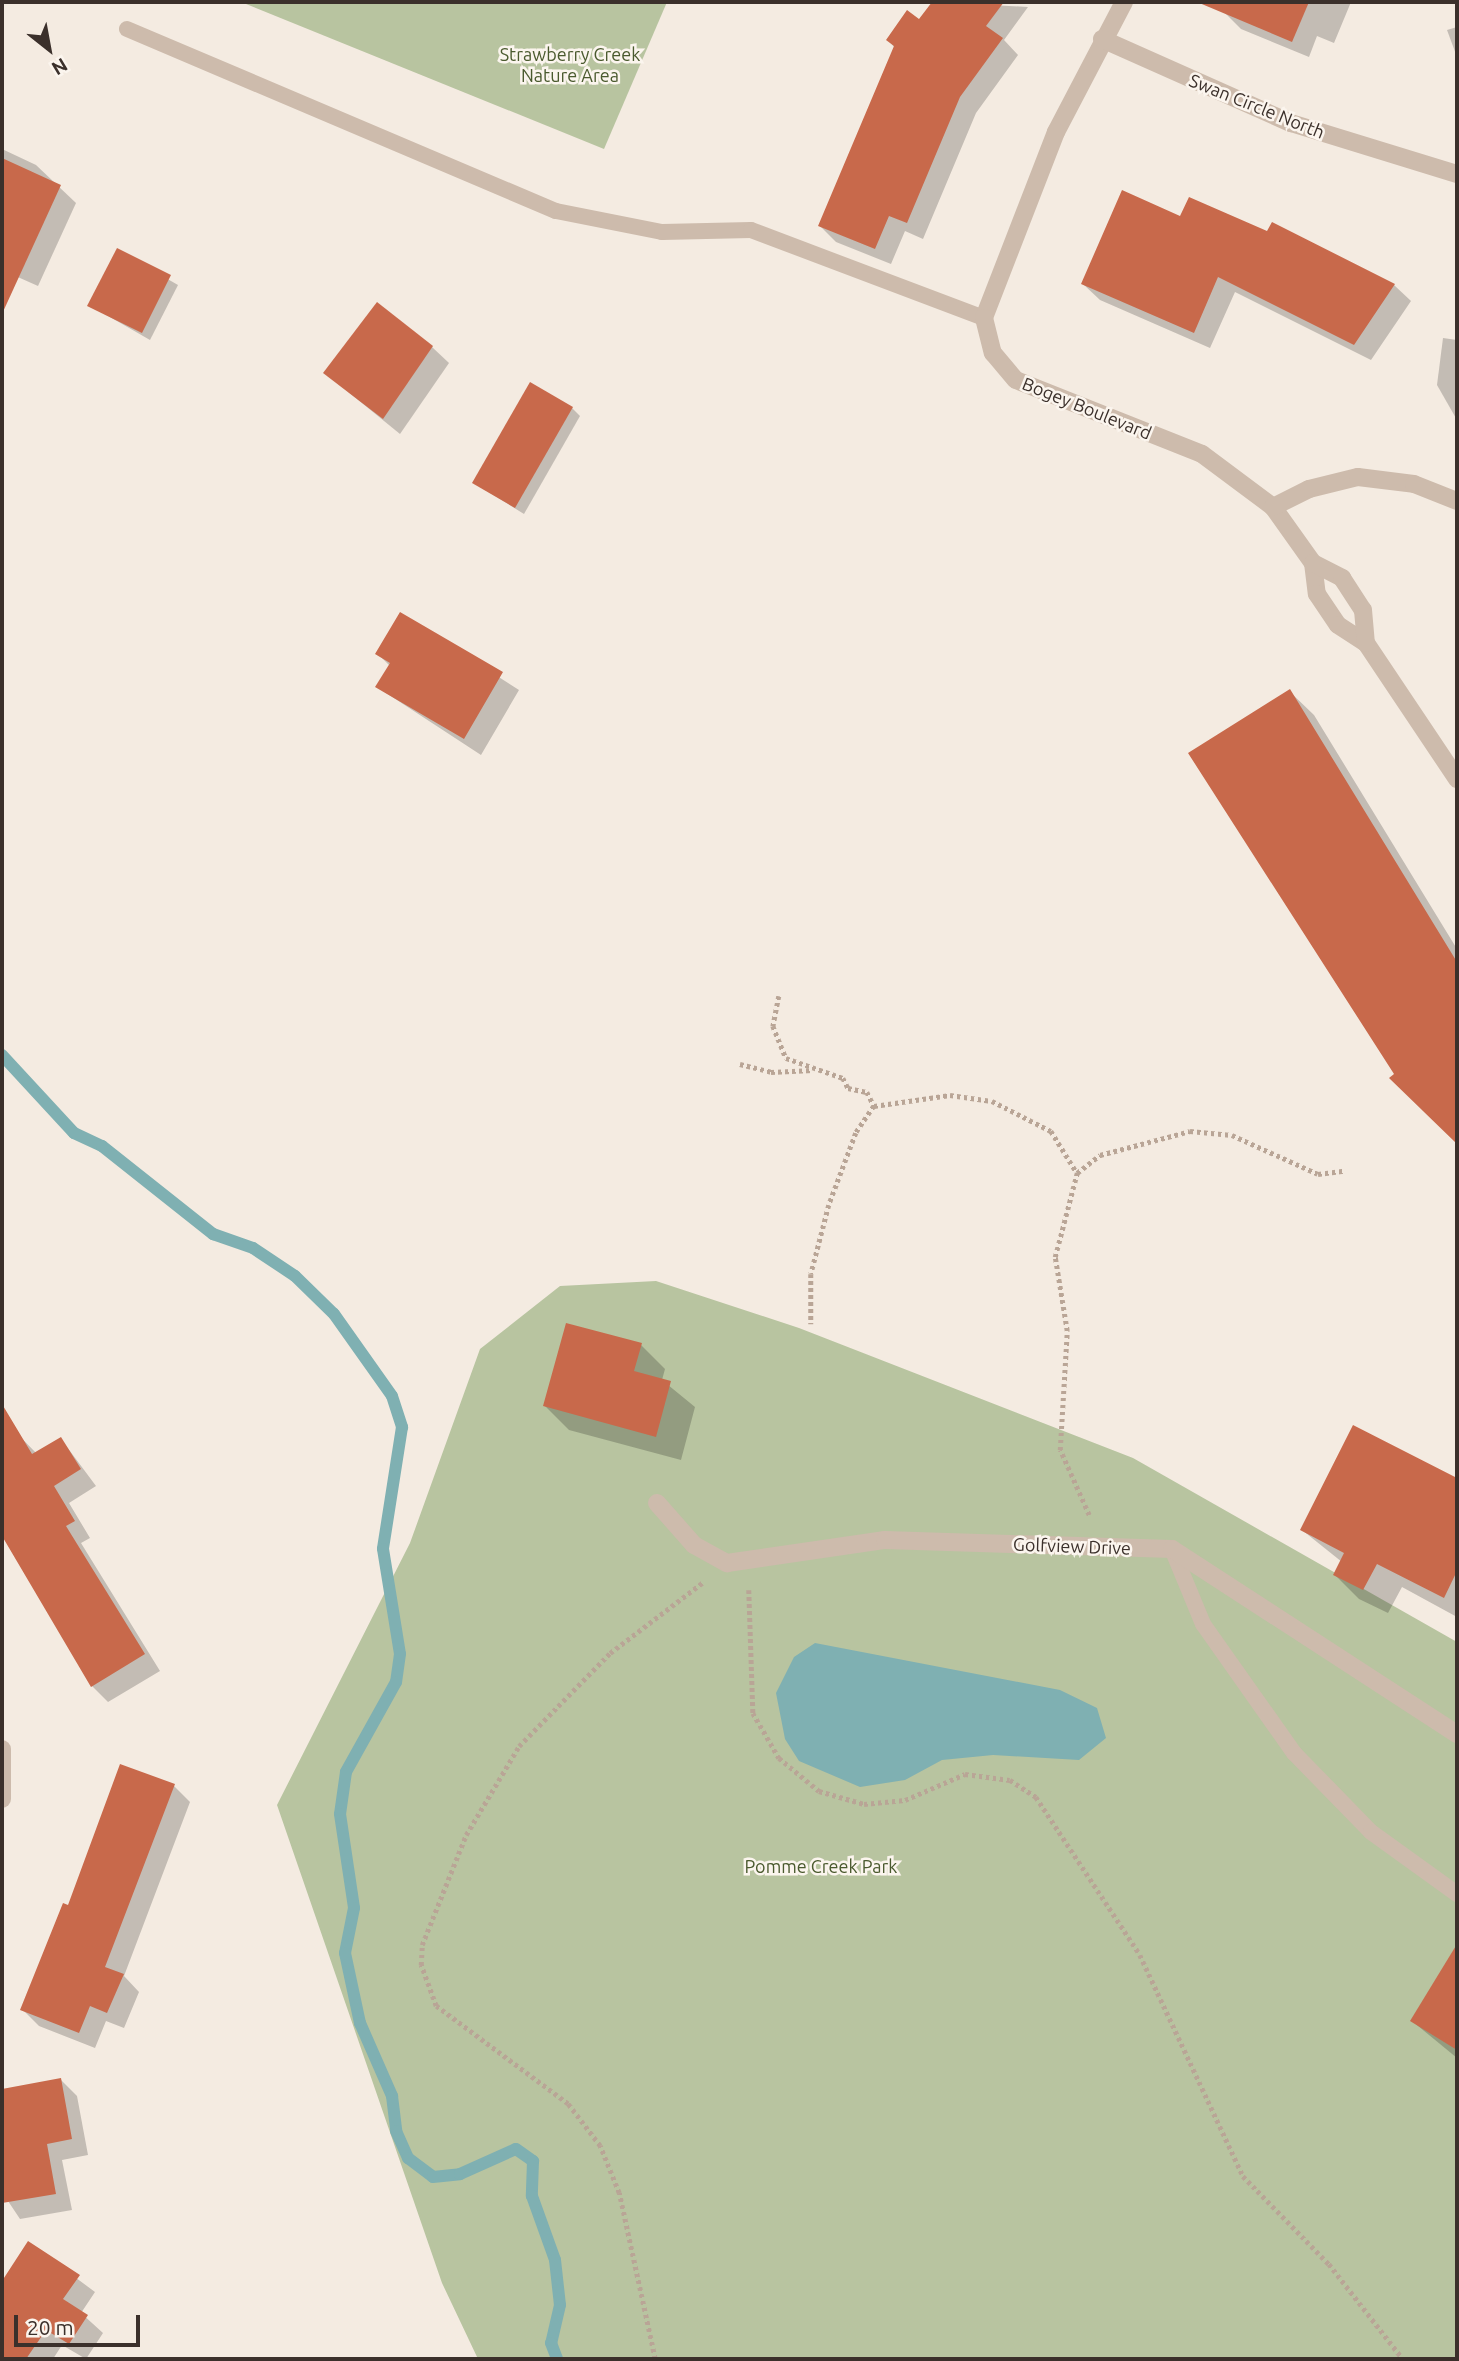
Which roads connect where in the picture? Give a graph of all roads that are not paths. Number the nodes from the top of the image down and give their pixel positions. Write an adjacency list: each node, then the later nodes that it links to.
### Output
1 (1124, 2): 3 (street)
2 (127, 29): 5 (lane)
3 (1102, 39): 4 (street, Swan Circle North); 5 (street)
4 (1457, 174)
5 (984, 318): 7 (street, Bogey Boulevard)
6 (1457, 501): 7 (street)
7 (1273, 507): 8 (street, Bogey Boulevard)
8 (1313, 563): 9 (street, Bogey Boulevard); 9 (street, Bogey Boulevard)
9 (1366, 643): 10 (street, Bogey Boulevard)
10 (1457, 779)
11 (657, 1503): 12 (street, Golfview Drive)
12 (1172, 1549): 13 (street); 16 (lane)
13 (1457, 1734)
14 (2, 1749): 15 (street)
15 (2, 1799)
16 (1457, 1894)

